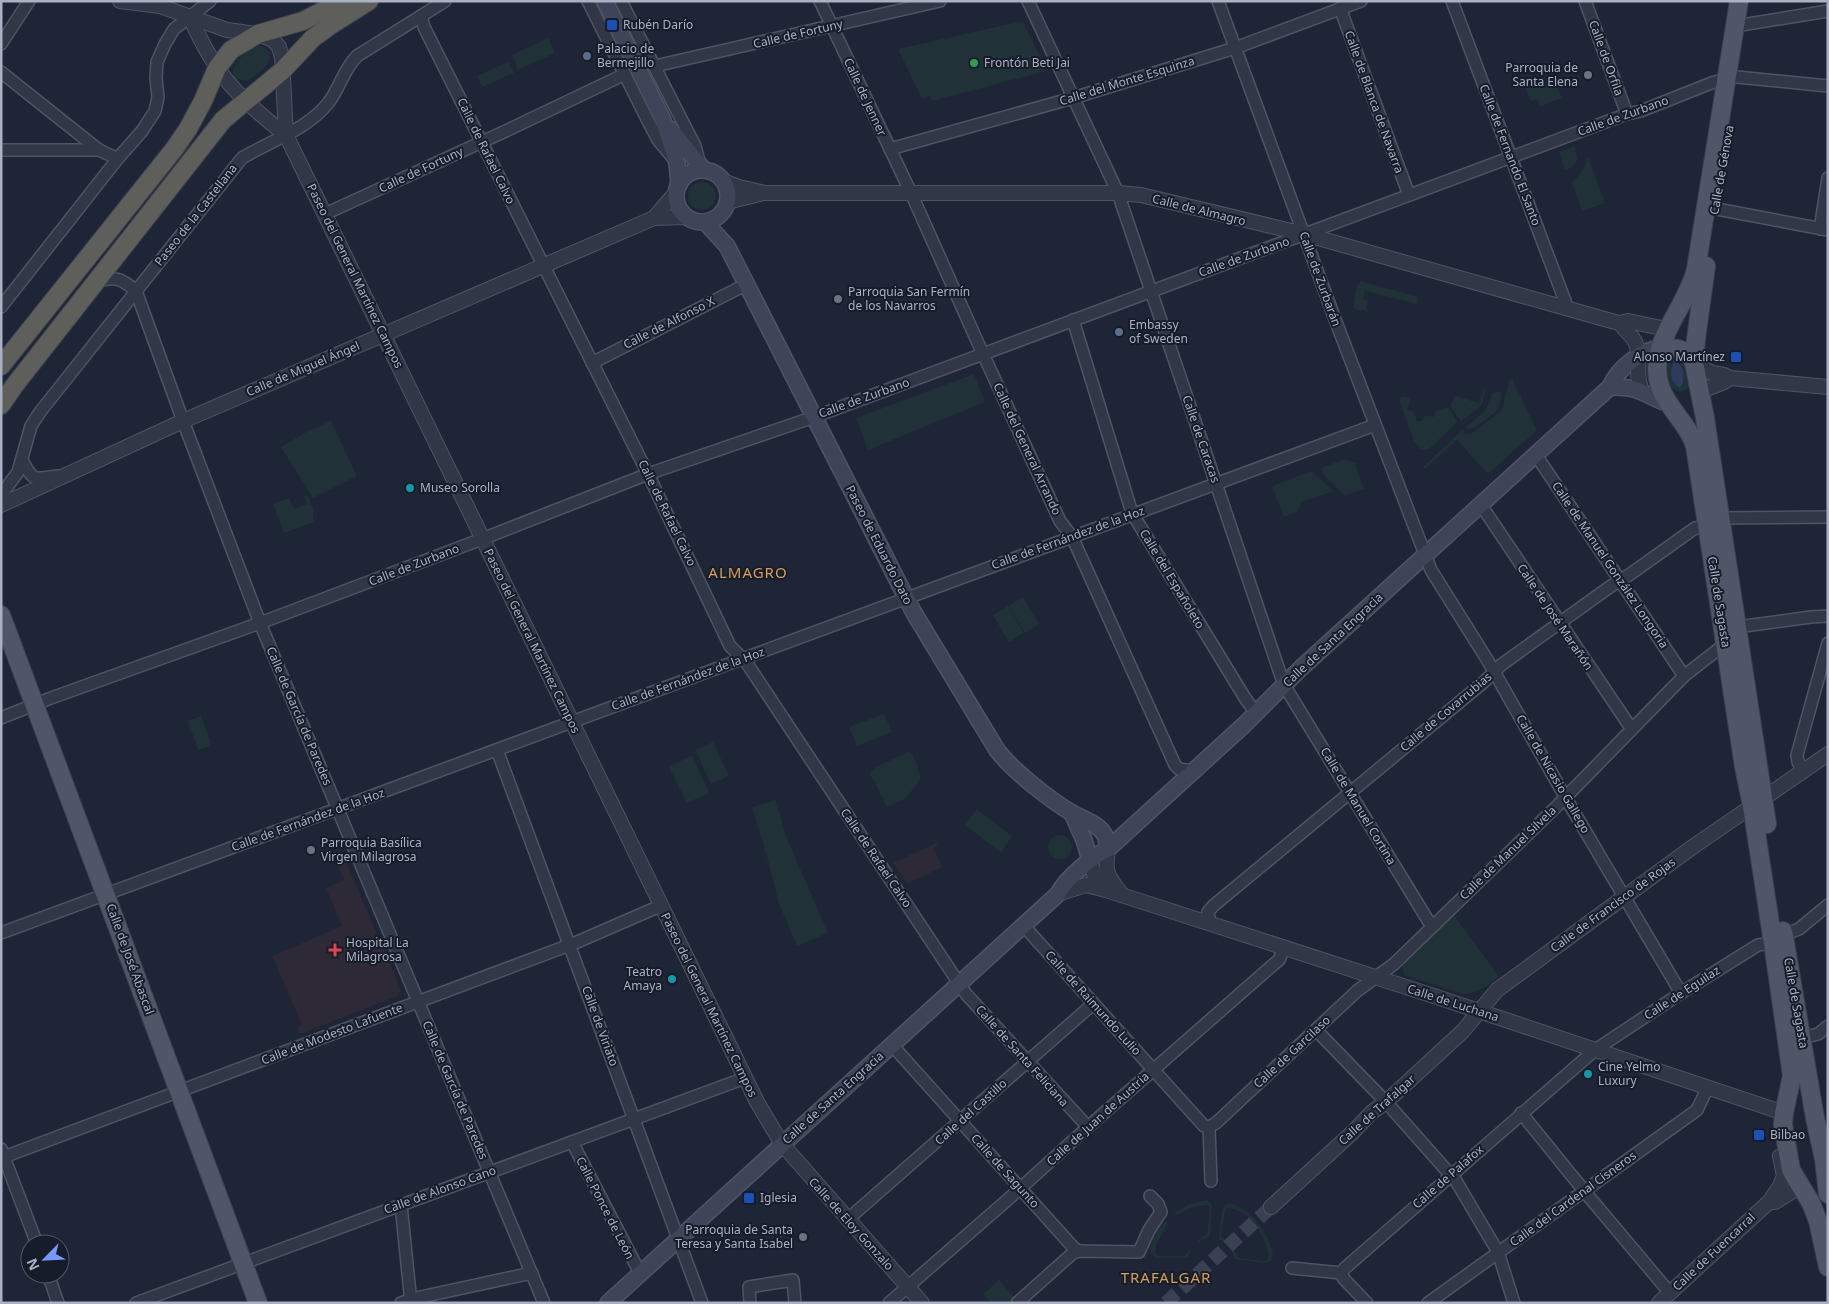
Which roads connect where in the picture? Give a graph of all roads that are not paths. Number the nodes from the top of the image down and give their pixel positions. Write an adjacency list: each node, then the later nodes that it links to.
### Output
1 (120, 1): 22 (street)
2 (210, 1): 22 (street)
3 (342, 1): 25 (highway)
4 (369, 1): 30 (highway)
5 (445, 1): 21 (street, Paseo de la Castellana)
6 (588, 1): 32 (street)
7 (605, 1): 38 (main road)
8 (621, 1): 28 (street)
9 (820, 1): 24 (street, Calle de Jenner)
10 (940, 1): 24 (street, Calle de Fortuny)
11 (1028, 1): 35 (street, Calle de Caracas)
12 (1218, 1): 27 (street, Calle de Zurbarán)
13 (1361, 1): 19 (street, Calle del Monte Esquinza)
14 (1452, 1): 45 (street, Calle de Fernando El Santo)
15 (1586, 1): 37 (street, Calle de Orfila)
16 (1739, 1): 23 (main road, Calle de Génova)
17 (1750, 1): 23 (main road, Calle de Génova)
18 (29, 2): 26 (street)
19 (1340, 8): 27 (street, Calle del Monte Esquinza); 54 (street, Calle de Blanca de Navarra)
20 (1828, 11): 23 (street)
21 (421, 16): 39 (street, Paseo de la Castellana); 40 (street, Calle de Rafael Calvo)
22 (190, 17): 25 (street); 29 (street); 44 (street)
23 (1741, 25): 33 (main road, Calle de Génova)
24 (832, 26): 28 (street, Calle de Fortuny); 41 (street, Calle de Jenner)
25 (258, 34): 29 (highway); 30 (street)
26 (1, 44)
27 (1234, 48): 35 (street, Calle del Monte Esquinza); 62 (street, Calle de Zurbarán)
28 (655, 66): 47 (street)
29 (217, 68): 36 (street); 77 (highway)
30 (282, 71): 36 (highway); 39 (street)
31 (1, 72): 43 (street)
32 (625, 74): 40 (street, Calle de Fortuny); 46 (street)
33 (1732, 77): 34 (street); 37 (street, Calle de Zurbano); 56 (main road, Calle de Génova)
34 (1828, 86)
35 (1073, 98): 41 (street, Calle del Monte Esquinza); 53 (street, Calle de Caracas)
36 (245, 101): 39 (street); 65 (highway)
37 (1627, 114): 45 (street, Calle de Zurbano)
38 (663, 120): 46 (main road); 47 (main road)
39 (286, 134): 57 (street, Paseo del General Martínez Campos); 67 (street, Paseo de la Castellana)
40 (482, 141): 57 (street, Calle de Fortuny); 64 (street, Calle de Rafael Calvo)
41 (890, 149): 52 (street, Calle de Jenner)
42 (1, 150): 43 (street)
43 (99, 150): 44 (street)
44 (120, 158): 69 (street)
45 (1511, 158): 54 (street, Calle de Zurbano); 70 (street, Calle de Fernando El Santo)
46 (677, 163): 50 (main road)
47 (702, 168): 49 (main road); 50 (main road)
48 (1828, 178): 61 (street)
49 (723, 181): 51 (street, Calle de Almagro); 55 (main road)
50 (678, 188): 58 (main road); 59 (street, Calle de Miguel Ángel)
51 (765, 193): 52 (street, Calle de Almagro); 55 (street, Calle de Almagro)
52 (911, 193): 53 (street, Calle de Almagro); 78 (street, Calle del General Arrando)
53 (1118, 193): 62 (street, Calle de Almagro); 68 (street, Calle de Caracas)
54 (1408, 195): 62 (street, Calle de Zurbano)
55 (725, 207): 60 (main road); 63 (main road, Paseo de Eduardo Dato)
56 (1710, 208): 61 (street); 73 (main road, Calle de Génova); 75 (main road, Calle de Génova)
57 (324, 214): 74 (street, Paseo del General Martínez Campos)
58 (686, 217): 59 (street, Calle de Miguel Ángel); 60 (main road)
59 (654, 218): 64 (street, Calle de Miguel Ángel)
60 (705, 222): 63 (main road, Paseo de Eduardo Dato)
61 (1824, 229)
62 (1304, 234): 68 (street, Calle de Zurbano); 70 (street, Calle de Almagro); 92 (street, Calle de Zurbarán)
63 (727, 246): 66 (main road, Paseo de Eduardo Dato)
64 (542, 266): 74 (street, Calle de Miguel Ángel); 80 (street, Calle de Rafael Calvo)
65 (95, 283): 67 (street); 89 (highway)
66 (747, 284): 80 (street, Calle de Alfonso X); 90 (main road, Paseo de Eduardo Dato)
67 (136, 291): 91 (street, Calle de García de Paredes); 94 (street, Paseo de la Castellana)
68 (1151, 291): 71 (street, Calle de Zurbano); 97 (street, Calle de Caracas)
69 (1, 307)
70 (1568, 309): 72 (street, Calle de Almagro)
71 (1073, 320): 78 (street, Calle de Zurbano); 101 (street, Calle del Españoleto)
72 (1620, 323): 73 (street, Calle de Almagro); 79 (street)
73 (1666, 329): 75 (main road); 76 (main road, Calle de Génova)
74 (383, 335): 91 (street, Calle de Miguel Ángel); 105 (street, Paseo del General Martínez Campos)
75 (1696, 339): 81 (main road, Calle de Génova)
76 (1661, 348): 79 (main road); 81 (main road); 88 (main road, Calle de Sagasta)
77 (9, 350): 82 (highway)
78 (983, 354): 90 (street, Calle de Zurbano); 104 (street, Calle del General Arrando)
79 (1639, 355): 84 (main road, Calle de Santa Engracia); 86 (street)
80 (592, 363): 95 (street, Calle de Rafael Calvo)
81 (1694, 363): 83 (street); 87 (main road, Calle de Sagasta)
82 (1, 366)
83 (1730, 378): 85 (street); 87 (street)
84 (1610, 387): 86 (main road); 93 (main road, Calle de Santa Engracia)
85 (1828, 387)
86 (1642, 391): 88 (main road)
87 (1699, 392): 88 (main road); 103 (main road, Calle de Sagasta)
88 (1669, 404): 103 (main road, Calle de Sagasta)
89 (1, 405)
90 (814, 416): 95 (street, Calle de Zurbano); 108 (main road, Paseo de Eduardo Dato)
91 (183, 421): 96 (street, Calle de Miguel Ángel); 111 (street, Calle de García de Paredes)
92 (1375, 425): 97 (street, Calle de Fernández de la Hoz); 106 (street, Calle de Zurbarán)
93 (1536, 455): 100 (main road, Calle de Santa Engracia); 107 (street, Calle de Manuel González Longoria)
94 (22, 460): 96 (street, Calle de Miguel Ángel); 98 (street, Paseo de la Castellana)
95 (648, 474): 105 (street, Calle de Zurbano); 116 (street, Calle de Rafael Calvo)
96 (63, 476): 99 (street, Calle de Miguel Ángel)
97 (1216, 484): 101 (street, Calle de Fernández de la Hoz); 119 (street, Calle de Caracas)
98 (1, 495)
99 (1, 505)
100 (1481, 505): 106 (main road, Calle de Santa Engracia); 112 (street, Calle de José Marañón)
101 (1132, 513): 104 (street, Calle de Fernández de la Hoz); 121 (street, Calle del Españoleto)
102 (1828, 517): 103 (street)
103 (1713, 522): 107 (street, Calle de Covarrubias); 113 (main road, Calle de Sagasta); 115 (main road, Calle de Sagasta)
104 (1072, 537): 108 (street, Calle de Fernández de la Hoz); 128 (street, Calle del General Arrando)
105 (482, 539): 111 (street, Calle de Zurbano); 123 (street, Paseo del General Martínez Campos)
106 (1424, 556): 117 (street, Calle de Nicasio Gallego); 119 (main road, Calle de Santa Engracia)
107 (1620, 580): 112 (street, Calle de Covarrubias); 118 (street, Calle de Manuel González Longoria)
108 (906, 598): 116 (street, Calle de Fernández de la Hoz); 133 (main road, Paseo de Eduardo Dato)
109 (1, 615): 120 (main road, Calle de José Abascal)
110 (1828, 616): 113 (street)
111 (260, 623): 120 (street, Calle de Zurbano); 132 (street, Calle de García de Paredes)
112 (1558, 623): 117 (street, Calle de Covarrubias); 124 (street, Calle de José Marañón)
113 (1737, 627): 131 (main road, Calle de Sagasta)
114 (1828, 643): 127 (street)
115 (1725, 644): 118 (street, Calle de Manuel Silvela); 131 (main road, Calle de Sagasta)
116 (742, 659): 123 (street, Calle de Fernández de la Hoz); 151 (street, Calle de Rafael Calvo)
117 (1494, 672): 129 (street, Calle de Covarrubias); 130 (street, Calle de Nicasio Gallego)
118 (1684, 676): 124 (street, Calle de Manuel Silvela)
119 (1284, 685): 121 (main road, Calle de Santa Engracia); 129 (street, Calle de Manuel Cortina)
120 (36, 705): 122 (street, Calle de Zurbano); 137 (main road, Calle de José Abascal)
121 (1256, 713): 128 (main road, Calle de Santa Engracia)
122 (1, 718)
123 (572, 722): 125 (street, Calle de Fernández de la Hoz); 142 (street, Paseo del General Martínez Campos)
124 (1630, 728): 130 (street, Calle de Manuel Silvela)
125 (497, 750): 132 (street, Calle de Fernández de la Hoz); 148 (street, Calle de Viriato)
126 (1828, 754): 127 (street, Calle de Francisco de Rojas)
127 (1803, 770): 131 (street, Calle de Francisco de Rojas)
128 (1194, 771): 134 (main road, Calle de Santa Engracia)
129 (1349, 792): 143 (street, Calle de Covarrubias); 145 (street, Calle de Manuel Cortina)
130 (1565, 796): 140 (street, Calle de Nicasio Gallego); 145 (street, Calle de Manuel Silvela)
131 (1757, 803): 140 (street, Calle de Francisco de Rojas); 147 (main road, Calle de Sagasta)
132 (338, 809): 137 (street, Calle de Fernández de la Hoz); 153 (street, Calle de García de Paredes)
133 (1072, 813): 134 (main road, Paseo de Eduardo Dato); 135 (main road)
134 (1108, 849): 135 (main road, Calle de Santa Engracia); 139 (street)
135 (1090, 860): 136 (street); 138 (main road, Calle de Santa Engracia)
136 (1106, 890): 138 (street, Calle de Santa Engracia); 139 (street, Calle de Luchana)
137 (106, 894): 146 (street, Calle de Fernández de la Hoz); 165 (main road, Calle de José Abascal)
138 (1058, 894): 144 (main road, Calle de Santa Engracia)
139 (1122, 895): 143 (street, Calle de Luchana)
140 (1624, 896): 152 (street, Calle de Nicasio Gallego); 155 (street, Calle de Francisco de Rojas)
141 (1828, 905): 147 (street, Calle de Eguilaz)
142 (660, 906): 148 (street, Calle de Modesto Lafuente); 163 (street, Paseo del General Martínez Campos)
143 (1210, 924): 149 (street, Calle de Luchana)
144 (1023, 925): 151 (main road, Calle de Santa Engracia); 154 (street, Calle de Raimundo Lulio)
145 (1432, 927): 150 (street, Calle de Manuel Silvela)
146 (2, 930)
147 (1778, 939): 152 (street, Calle de Eguilaz); 158 (main road, Calle de Sagasta); 168 (main road, Calle de Sagasta)
148 (569, 945): 153 (street, Calle de Modesto Lafuente); 169 (street, Calle de Viriato)
149 (1284, 948): 150 (street, Calle de Luchana); 162 (street, Calle de Juan de Austria)
150 (1376, 978): 155 (street, Calle de Luchana); 157 (street, Calle de Garcilaso)
151 (958, 983): 159 (main road, Calle de Santa Engracia); 161 (street, Calle de Santa Feliciana)
152 (1681, 993): 160 (street, Calle de Eguilaz)
153 (418, 1002): 165 (street, Calle de Modesto Lafuente); 179 (street, Calle de García de Paredes)
154 (1093, 1004): 161 (street, Calle del Castillo); 162 (street, Calle de Raimundo Lulio)
155 (1479, 1011): 160 (street, Calle de Luchana); 166 (street, Calle de Trafalgar)
156 (1828, 1026): 158 (street)
157 (1316, 1030): 166 (street); 173 (street, Calle de Garcilaso)
158 (1802, 1038): 170 (main road, Calle de Sagasta)
159 (892, 1045): 171 (street, Calle de Sagunto); 176 (main road, Calle de Santa Engracia)
160 (1595, 1050): 164 (street, Calle de Luchana); 167 (street, Calle de Palafox)
161 (1027, 1062): 171 (street, Calle del Castillo); 172 (street, Calle de Santa Feliciana)
162 (1154, 1070): 172 (street, Calle de Juan de Austria); 173 (street, Calle de Raimundo Lulio)
163 (745, 1078): 169 (street, Calle de Alonso Cano); 176 (street, Paseo del General Martínez Campos)
164 (1708, 1087): 168 (street, Calle de Luchana); 184 (street, Calle del Cardenal Cisneros)
165 (178, 1091): 177 (street, Calle de Modesto Lafuente); 195 (main road, Calle de José Abascal)
166 (1386, 1102): 180 (street); 189 (street, Calle de Trafalgar)
167 (1521, 1113): 180 (street, Calle de Palafox); 184 (street)
168 (1784, 1113): 170 (main road); 174 (main road, Calle de Sagasta)
169 (634, 1119): 175 (street, Calle de Alonso Cano); 192 (street, Calle de Viriato)
170 (1822, 1121): 178 (main road, Calle de Sagasta)
171 (961, 1122): 183 (street, Calle de Sagunto); 190 (street, Calle del Castillo)
172 (1088, 1127): 183 (street, Calle de Juan de Austria)
173 (1210, 1127): 181 (street)
174 (1785, 1136): 182 (main road, Calle de Sagasta); 187 (street, Calle de Fuencarral)
175 (572, 1142): 179 (street, Calle de Alonso Cano); 199 (street, Calle Ponce de León)
176 (782, 1144): 190 (street, Calle de Eloy Gonzalo); 192 (main road, Calle de Santa Engracia)
177 (2, 1154): 191 (street)
178 (1826, 1167): 182 (main road); 185 (main road, Calle de Sagasta)
179 (489, 1172): 188 (street, Calle de Alonso Cano); 198 (street, Calle de García de Paredes)
180 (1451, 1174): 194 (street); 200 (street, Calle de Palafox)
181 (1211, 1181)
182 (1800, 1186): 187 (street, Calle de Fuencarral); 196 (main road, Calle de Sagasta)
183 (1021, 1188): 193 (street, Calle de Sagunto); 202 (street, Calle de Juan de Austria)
184 (1584, 1191): 194 (street, Calle del Cardenal Cisneros); 203 (street)
185 (1828, 1194)
186 (1150, 1196): 193 (street)
187 (1768, 1202): 203 (street, Calle de Fuencarral)
188 (401, 1205): 195 (street, Calle de Alonso Cano); 204 (street)
189 (1271, 1207)
190 (847, 1220): 202 (street, Calle de Eloy Gonzalo)
191 (33, 1234)
192 (679, 1238): 199 (main road, Calle de Santa Engracia); 210 (street, Calle de Viriato)
193 (1079, 1251): 215 (street)
194 (1498, 1252): 217 (street, Calle del Cardenal Cisneros); 218 (street)
195 (244, 1263): 206 (street, Calle de Alonso Cano); 207 (main road, Calle de José Abascal)
196 (1828, 1267)
197 (1292, 1268): 200 (street)
198 (532, 1273): 204 (street); 208 (street, Calle de García de Paredes)
199 (640, 1273): 209 (main road, Calle de Santa Engracia)
200 (1342, 1273): 216 (street)
201 (51, 1284): 205 (street)
202 (907, 1287): 213 (street, Calle de Juan de Austria); 214 (street, Calle de Eloy Gonzalo)
203 (1670, 1293): 219 (street, Calle de Fuencarral)
204 (408, 1302)
205 (58, 1303)
206 (136, 1303)
207 (258, 1303)
208 (544, 1303)
209 (608, 1303)
210 (702, 1303)
211 (750, 1303): 212 (street)
212 (795, 1303)
213 (889, 1303)
214 (922, 1303)
215 (1017, 1303)
216 (1367, 1303)
217 (1428, 1303)
218 (1514, 1303)
219 (1659, 1303)

